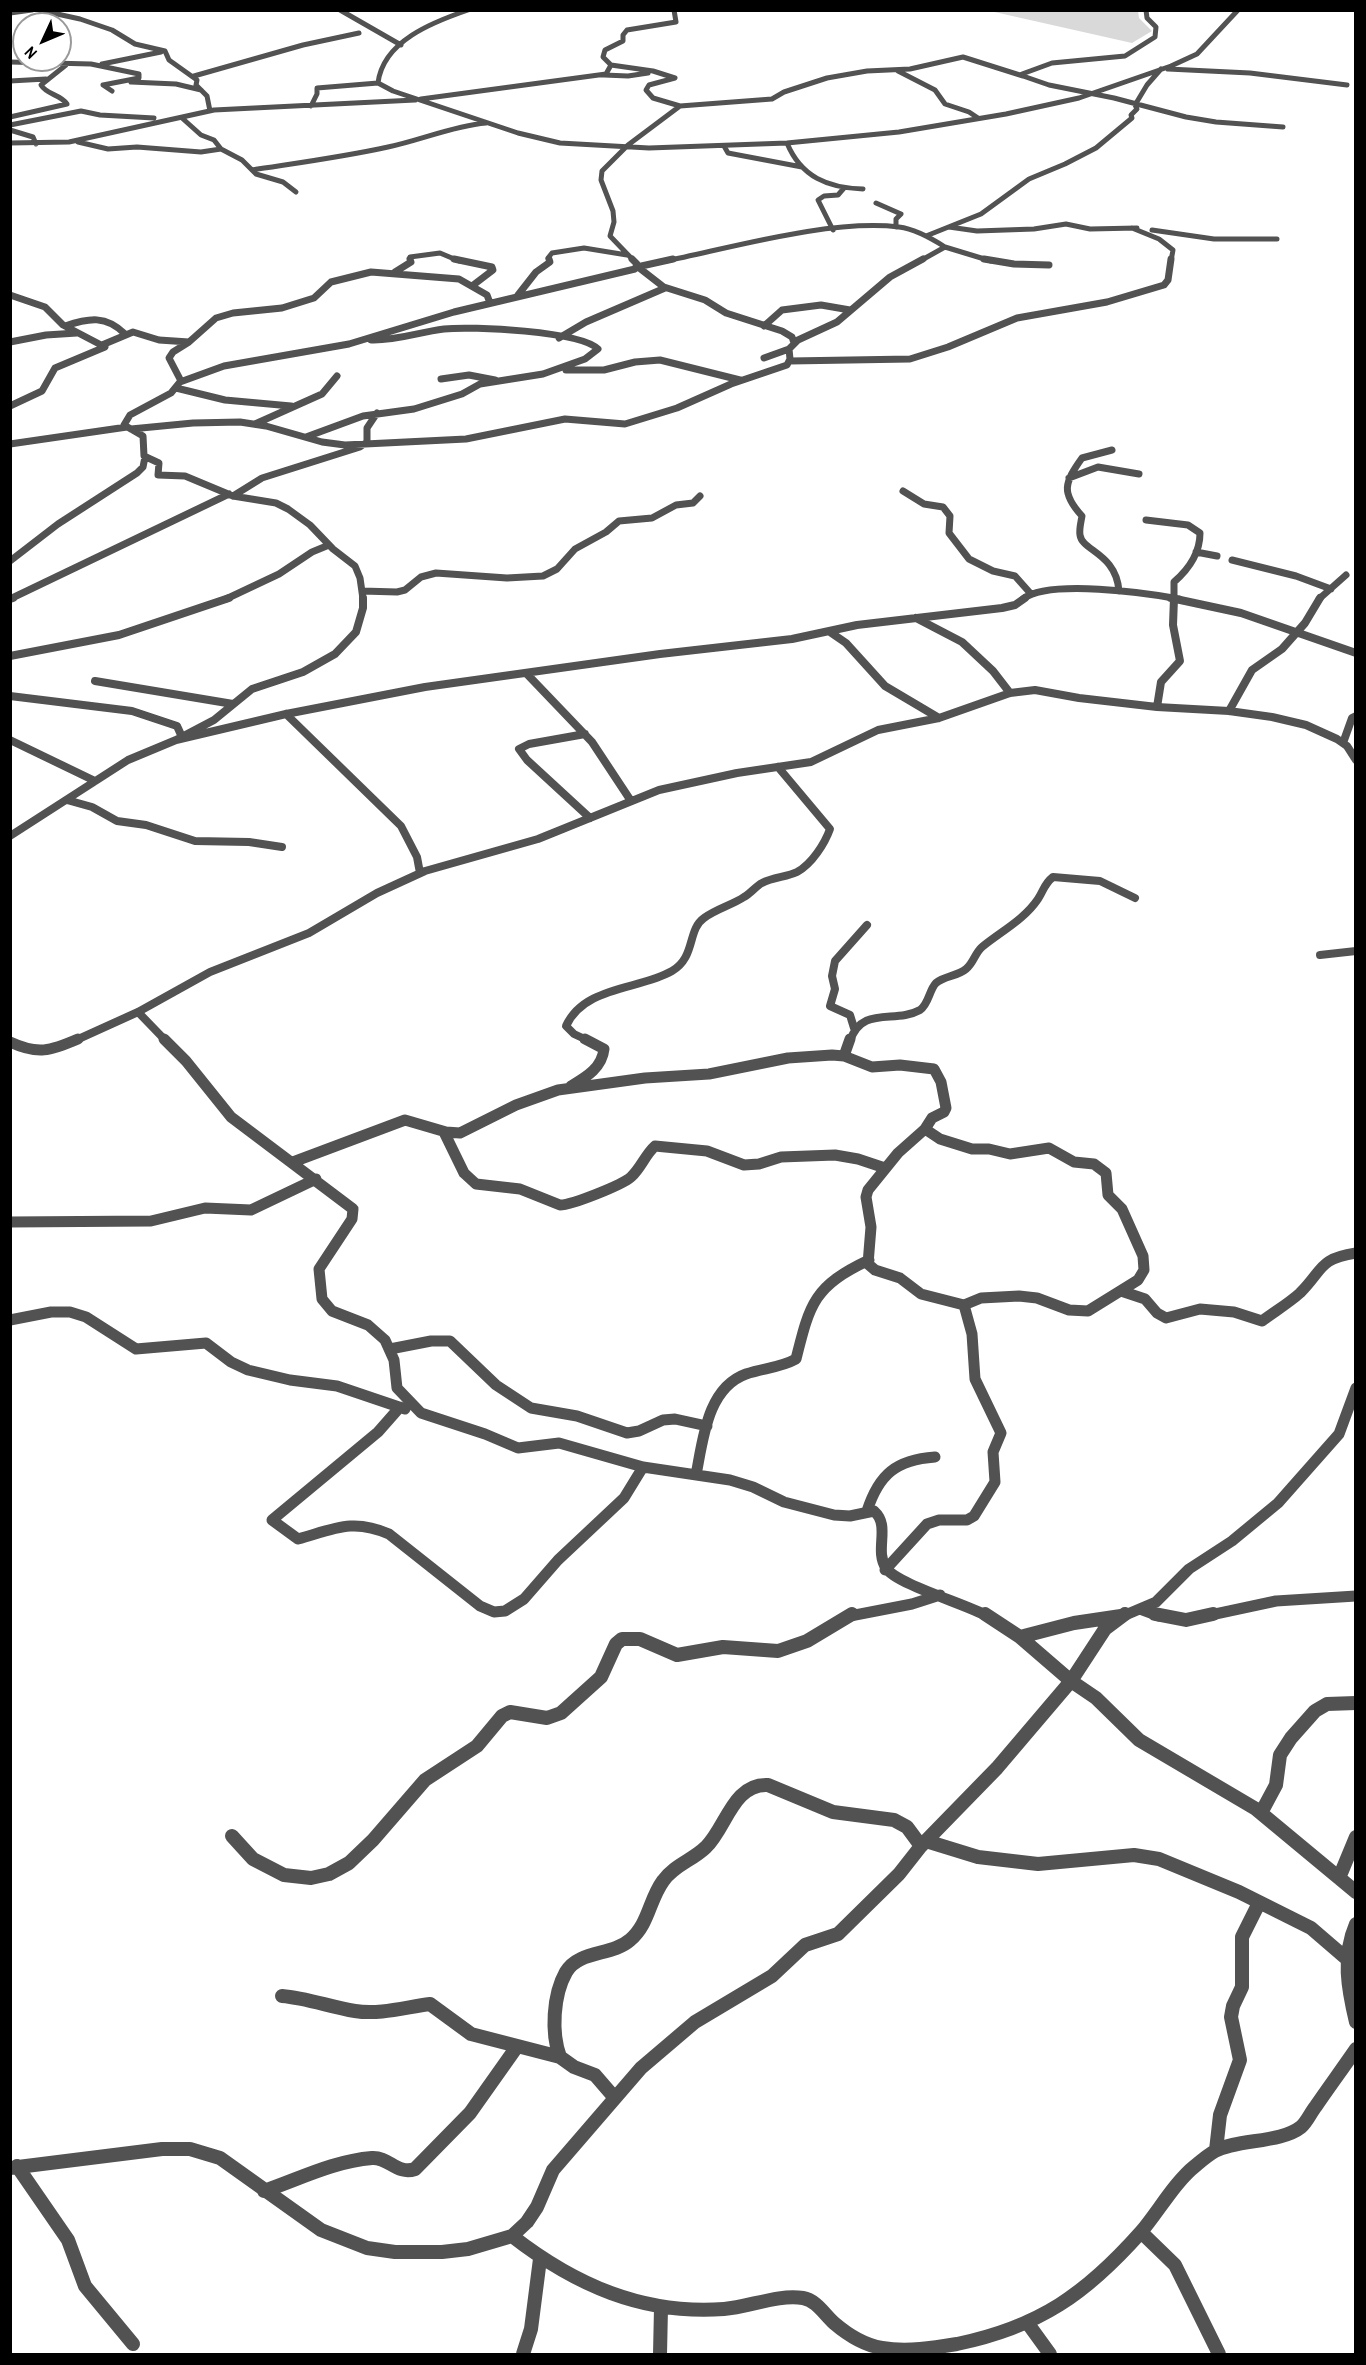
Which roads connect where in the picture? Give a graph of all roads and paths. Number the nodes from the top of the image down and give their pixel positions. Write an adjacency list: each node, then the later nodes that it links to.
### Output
1 (33, 10): 8 (street)
2 (39, 10): 11 (street)
3 (340, 10): 10 (street)
4 (468, 10): 10 (street)
5 (674, 10): 14 (street)
6 (1146, 10): 21 (street)
7 (1238, 10): 15 (street)
8 (10, 13)
9 (360, 33): 20 (street)
10 (401, 45): 25 (street)
11 (165, 51): 13 (street); 20 (street)
12 (72, 64): 13 (street)
13 (96, 65): 24 (street)
14 (611, 65): 17 (street); 19 (street)
15 (1163, 69): 26 (street); 29 (street); 31 (street)
16 (896, 70): 21 (street); 33 (street); 36 (street)
17 (653, 71): 19 (street); 33 (street)
18 (54, 72): 22 (street)
19 (604, 75): 30 (street)
20 (194, 76): 28 (street)
21 (1023, 76): 29 (street)
22 (46, 79): 23 (street); 35 (street)
23 (10, 81)
24 (130, 81): 27 (street); 28 (street)
25 (378, 83): 30 (street); 32 (street)
26 (1347, 85)
27 (112, 91)
28 (202, 91): 34 (street)
29 (1088, 94): 31 (street); 36 (street)
30 (419, 100): 32 (street); 38 (street)
31 (1135, 105): 40 (street); 55 (street)
32 (311, 106): 34 (street)
33 (680, 106): 47 (street)
34 (210, 111): 37 (street)
35 (10, 117)
36 (978, 118): 44 (street)
37 (178, 119): 39 (street); 42 (street); 48 (street)
38 (488, 123): 47 (street); 50 (street)
39 (10, 125)
40 (1283, 127)
41 (10, 130): 45 (street)
42 (69, 142): 45 (street); 48 (street)
43 (10, 143): 45 (street)
44 (788, 143): 46 (street); 49 (street)
45 (36, 144)
46 (724, 146): 47 (street); 49 (street)
47 (625, 147): 62 (street)
48 (221, 149): 50 (street)
49 (802, 166): 51 (street)
50 (252, 170): 53 (street)
51 (843, 188): 52 (street); 58 (street)
52 (864, 189)
53 (296, 192)
54 (876, 203): 56 (street)
55 (949, 226): 57 (street); 59 (street)
56 (896, 227): 58 (street); 59 (street)
57 (1132, 228): 60 (street); 86 (street)
58 (833, 230): 64 (street)
59 (926, 236): 61 (street)
60 (1277, 239)
61 (945, 247): 63 (street); 71 (street)
62 (628, 255): 64 (street); 69 (street)
63 (1049, 265)
64 (637, 267): 67 (street); 69 (street)
65 (395, 272): 66 (street); 66 (street); 81 (street)
66 (472, 286): 70 (street)
67 (664, 287): 74 (street); 78 (street)
68 (10, 295): 73 (street)
69 (517, 295): 70 (street)
70 (490, 303): 72 (street)
71 (850, 310): 74 (street); 82 (street)
72 (415, 324): 75 (street); 79 (street)
73 (65, 326): 76 (street); 77 (street)
74 (764, 326): 82 (street)
75 (438, 330): 78 (street); 79 (street)
76 (80, 333): 80 (street); 83 (street)
77 (125, 334): 81 (street); 83 (street)
78 (559, 338): 88 (street)
79 (366, 339): 93 (street)
80 (10, 342)
81 (189, 342): 93 (street)
82 (794, 343): 84 (street)
83 (102, 345): 96 (street)
84 (789, 349): 85 (street); 86 (street)
85 (764, 358)
86 (790, 361): 92 (street)
87 (471, 366): 89 (street)
88 (554, 370): 92 (street); 94 (street)
89 (478, 375): 91 (street); 94 (street)
90 (337, 376): 97 (street)
91 (441, 379)
92 (740, 380): 103 (street)
93 (182, 381): 95 (street)
94 (495, 381): 98 (street)
95 (176, 388): 97 (street); 100 (street)
96 (10, 406)
97 (291, 406): 99 (street)
98 (377, 413): 101 (street); 103 (street)
99 (255, 424): 100 (street); 101 (street)
100 (129, 428): 102 (street); 105 (street)
101 (306, 437): 103 (street)
102 (10, 444)
103 (365, 444): 109 (street)
104 (1112, 450): 107 (street)
105 (145, 457): 109 (street); 116 (street)
106 (1139, 474): 107 (street)
107 (1069, 478): 120 (street)
108 (903, 491): 121 (street)
109 (231, 495): 112 (street); 123 (street)
110 (700, 496): 119 (street)
111 (1146, 520): 113 (street)
112 (329, 545): 119 (street); 128 (street)
113 (1196, 552): 114 (street); 122 (street)
114 (1217, 556)
115 (1232, 560): 118 (street)
116 (10, 561)
117 (1346, 575): 118 (street)
118 (1331, 589): 125 (street)
119 (362, 591): 133 (street)
120 (1119, 591): 121 (street); 122 (street)
121 (1031, 594): 124 (street)
122 (1172, 598): 125 (street); 134 (street)
123 (10, 599)
124 (916, 617): 126 (street); 131 (street)
125 (1299, 630): 127 (street); 135 (street)
126 (830, 632): 129 (street); 138 (street)
127 (1356, 653)
128 (10, 656)
129 (526, 673): 136 (street); 139 (street)
130 (95, 681): 133 (street)
131 (1010, 693): 134 (street); 138 (street)
132 (10, 696): 140 (street)
133 (233, 704): 140 (street)
134 (1157, 707): 135 (street)
135 (1229, 711): 142 (street)
136 (286, 714): 140 (street); 151 (street)
137 (1356, 716): 142 (street)
138 (939, 718): 144 (street)
139 (585, 734): 147 (street); 148 (street)
140 (179, 739): 145 (street)
141 (10, 740): 145 (street)
142 (1349, 746): 143 (street)
143 (1356, 760)
144 (778, 767): 147 (street); 160 (street)
145 (95, 781): 146 (street)
146 (67, 800): 149 (street); 150 (street)
147 (631, 801): 148 (street)
148 (590, 818): 151 (street)
149 (10, 836)
150 (282, 847)
151 (420, 873): 156 (street)
152 (1135, 898): 157 (street)
153 (867, 925): 157 (street)
154 (1356, 951): 155 (street)
155 (1320, 955)
156 (138, 1012): 158 (street); 163 (street)
157 (854, 1028): 159 (street)
158 (10, 1042)
159 (844, 1056): 160 (street); 161 (street)
160 (566, 1089): 162 (street)
161 (925, 1129): 164 (street); 169 (street)
162 (444, 1132): 163 (street); 164 (street)
163 (293, 1161): 165 (street)
164 (885, 1168): 168 (street)
165 (316, 1179): 166 (street); 172 (street)
166 (10, 1222)
167 (1356, 1253): 169 (street)
168 (869, 1260): 170 (street); 176 (street)
169 (1121, 1291): 170 (street)
170 (964, 1305): 181 (street)
171 (10, 1320): 174 (street)
172 (390, 1349): 175 (street); 176 (street)
173 (1356, 1388): 184 (street)
174 (400, 1407): 175 (street); 178 (street)
175 (421, 1413): 178 (street)
176 (707, 1426): 179 (street)
177 (935, 1457): 180 (street)
178 (643, 1467): 179 (street)
179 (696, 1474): 180 (street)
180 (867, 1511): 181 (street)
181 (885, 1569): 182 (street)
182 (940, 1595): 186 (street); 190 (street)
183 (1356, 1596): 184 (street)
184 (1140, 1609): 185 (street)
185 (1121, 1616): 186 (street); 187 (street)
186 (1020, 1637): 187 (street)
187 (1071, 1681): 189 (street); 192 (street)
188 (1356, 1703): 189 (street)
189 (1261, 1813): 193 (street)
190 (232, 1836)
191 (1356, 1837): 193 (street)
192 (924, 1844): 195 (street); 202 (street); 203 (street)
193 (1338, 1878): 194 (street)
194 (1356, 1892)
195 (1259, 1903): 197 (street); 204 (street)
196 (1356, 1924): 197 (street)
197 (1347, 1959): 199 (street)
198 (282, 1996): 200 (street)
199 (1356, 2022)
200 (516, 2048): 202 (street); 206 (street)
201 (1356, 2049): 204 (street)
202 (560, 2057): 203 (street)
203 (614, 2097): 208 (street)
204 (1216, 2150): 207 (street)
205 (14, 2167): 206 (street); 212 (street)
206 (264, 2191): 208 (street)
207 (1141, 2232): 211 (street); 216 (street)
208 (512, 2236): 209 (street)
209 (540, 2259): 210 (street); 213 (street)
210 (661, 2308): 211 (street); 214 (street)
211 (1029, 2325): 215 (street)
212 (133, 2344)
213 (524, 2355)
214 (660, 2355)
215 (1050, 2355)
216 (1219, 2355)

